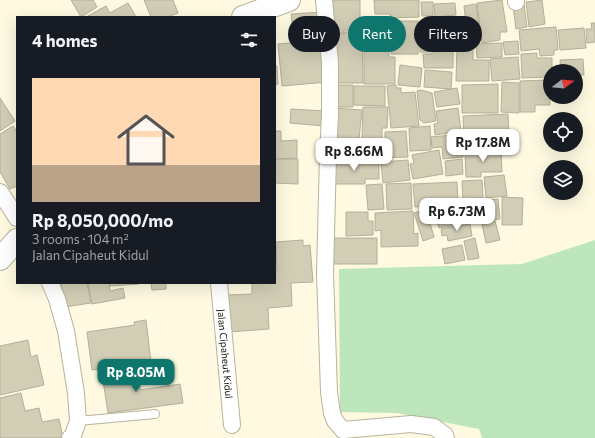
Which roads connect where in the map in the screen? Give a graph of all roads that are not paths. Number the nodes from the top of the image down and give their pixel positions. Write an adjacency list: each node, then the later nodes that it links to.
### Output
1 (289, 0): 3 (street)
2 (324, 0): 13 (street)
3 (246, 16)
4 (0, 192): 5 (street)
5 (16, 216)
6 (16, 241): 7 (street)
7 (0, 259)
8 (50, 284): 11 (street)
9 (218, 284): 12 (street, Jalan Cipaheut Kidul)
10 (155, 414): 11 (lane)
11 (78, 420): 14 (street)
12 (232, 425)
13 (343, 434): 15 (street)
14 (70, 438)
15 (446, 438)

